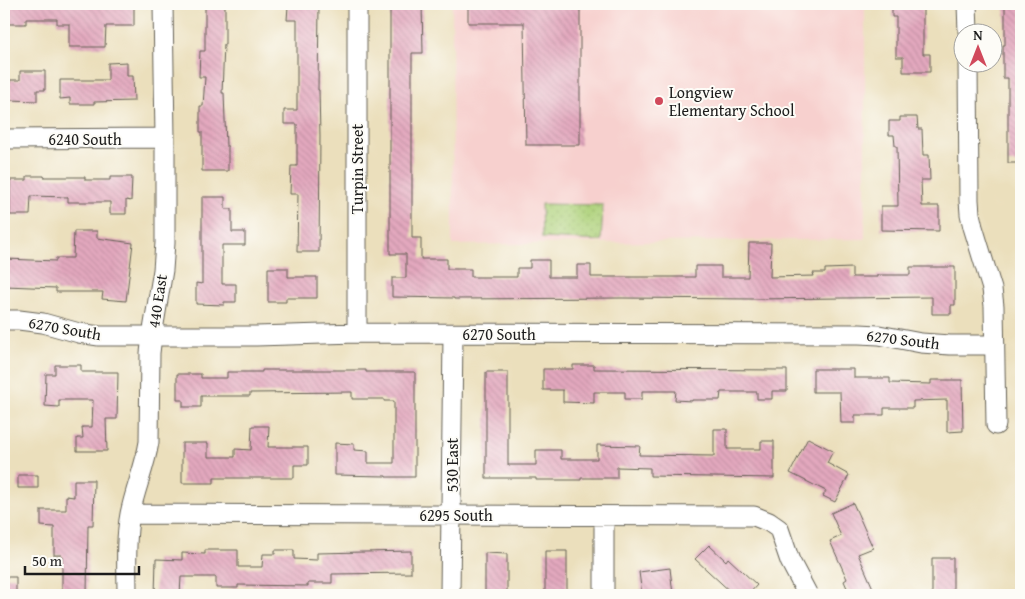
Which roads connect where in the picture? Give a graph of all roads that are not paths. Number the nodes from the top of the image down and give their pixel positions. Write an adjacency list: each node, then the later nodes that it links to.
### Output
1 (163, 4): 6 (street, 440 East)
2 (356, 4): 9 (street, Turpin Street)
3 (967, 4): 4 (street)
4 (968, 22)
5 (968, 72): 12 (street)
6 (165, 138): 7 (street, 6240 South); 11 (street, 440 East)
7 (4, 139)
8 (4, 320): 11 (street, 6270 South)
9 (357, 333): 10 (street, 6270 South); 11 (street, 6270 South)
10 (452, 334): 12 (street, 6270 South); 15 (street, 530 East)
11 (152, 336): 14 (street, 440 East)
12 (995, 345): 13 (street)
13 (996, 425)
14 (130, 514): 15 (street, 6295 South); 17 (street, 440 East)
15 (451, 515): 16 (street, 6295 South); 18 (street, 530 East)
16 (604, 516): 19 (street); 20 (street, 6295 South)
17 (127, 595)
18 (450, 595)
19 (604, 595)
20 (808, 595)

